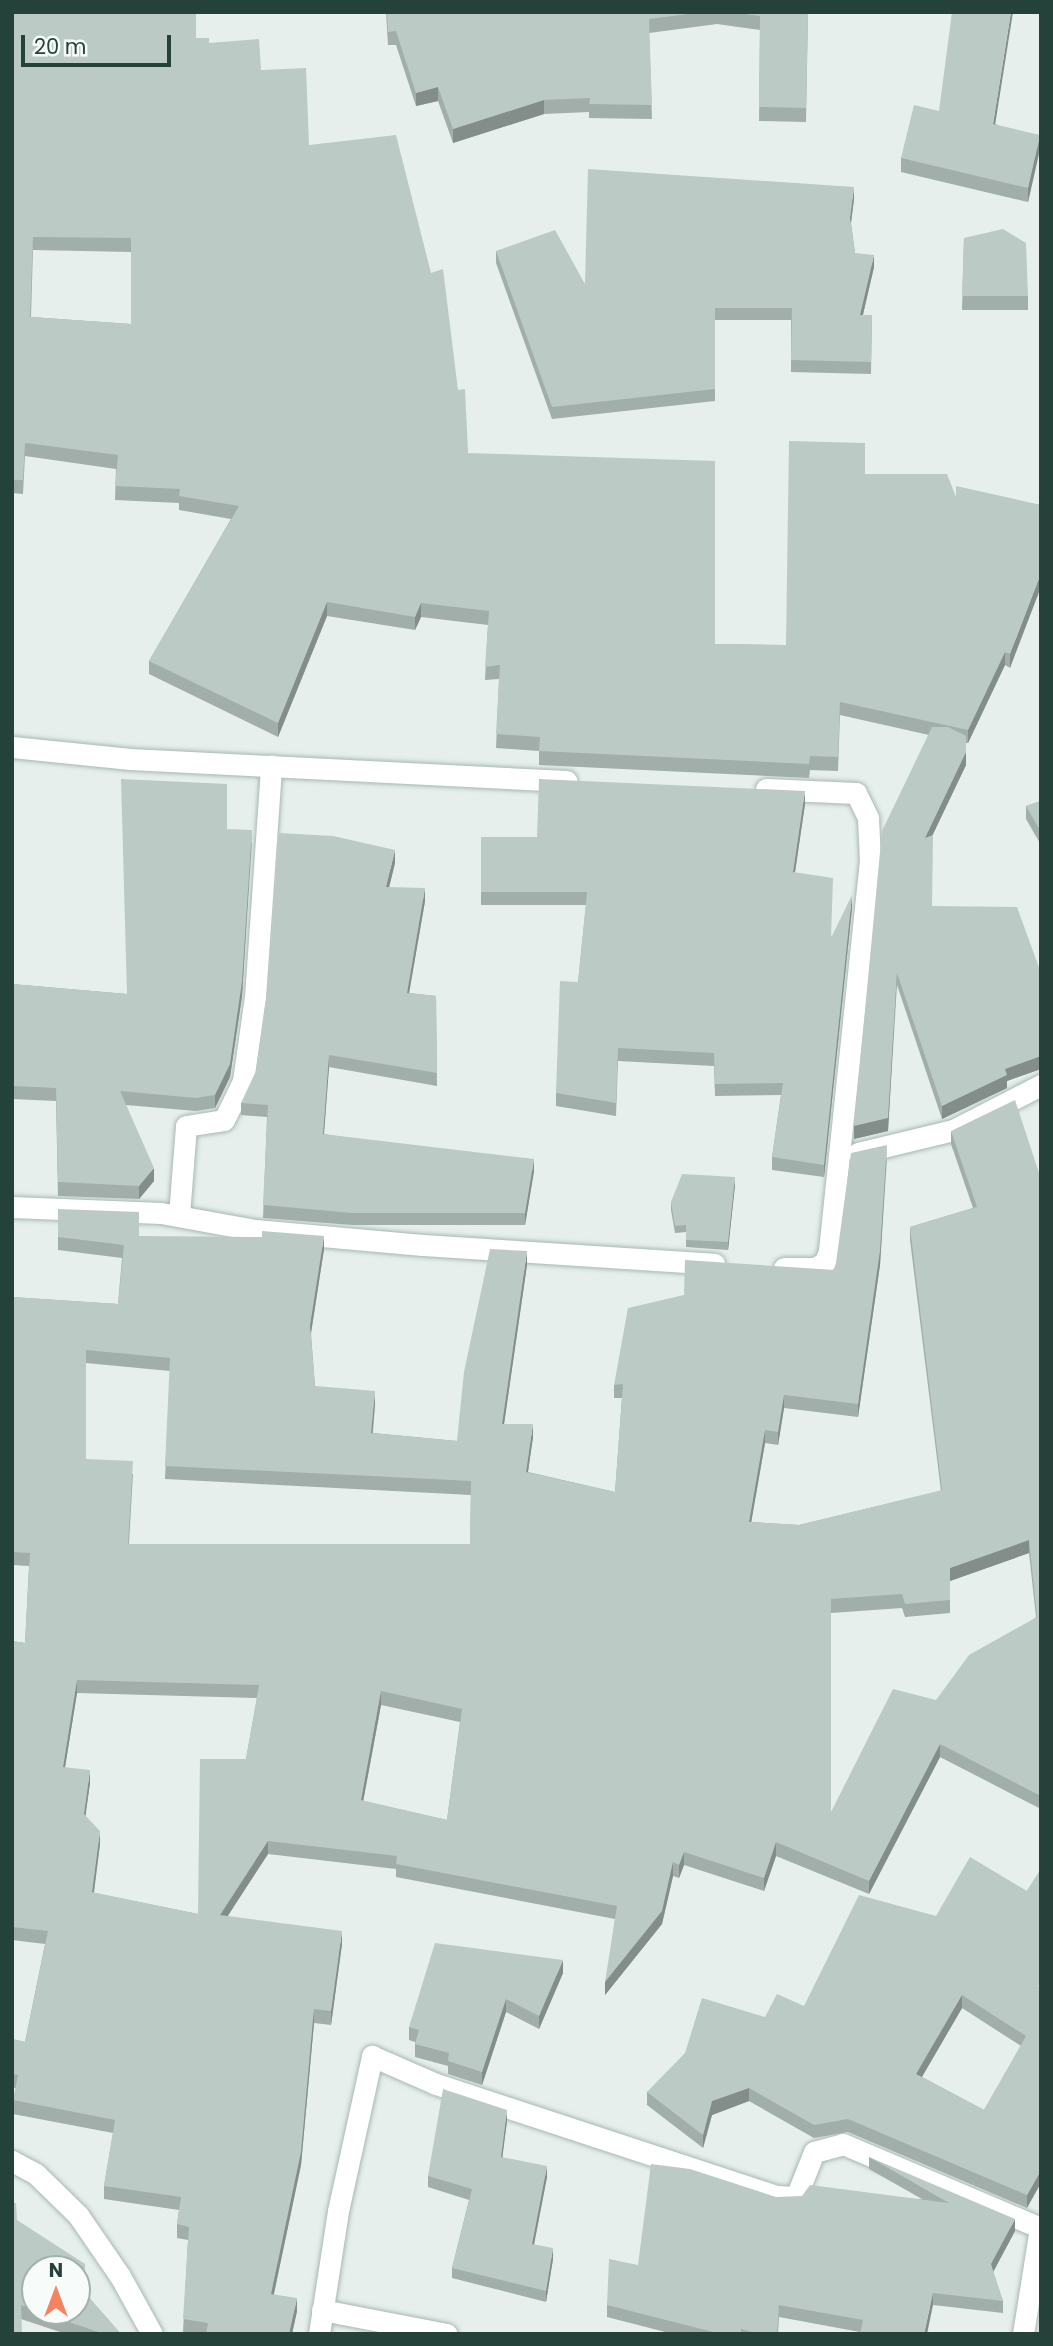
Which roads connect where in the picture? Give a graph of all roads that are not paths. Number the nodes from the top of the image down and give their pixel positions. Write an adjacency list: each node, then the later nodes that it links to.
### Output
1 (12, 747): 2 (street)
2 (271, 766): 3 (street); 8 (street)
3 (590, 782)
4 (739, 789): 6 (street)
5 (1041, 1085): 6 (street)
6 (839, 1156): 10 (street)
7 (12, 1207): 8 (street)
8 (178, 1215): 9 (street)
9 (734, 1265)
10 (761, 1267)
11 (12, 2161): 14 (street)
12 (1040, 2228): 13 (street); 17 (street)
13 (322, 2310): 15 (street); 16 (street)
14 (152, 2334)
15 (319, 2334)
16 (447, 2334)
17 (1023, 2334)

